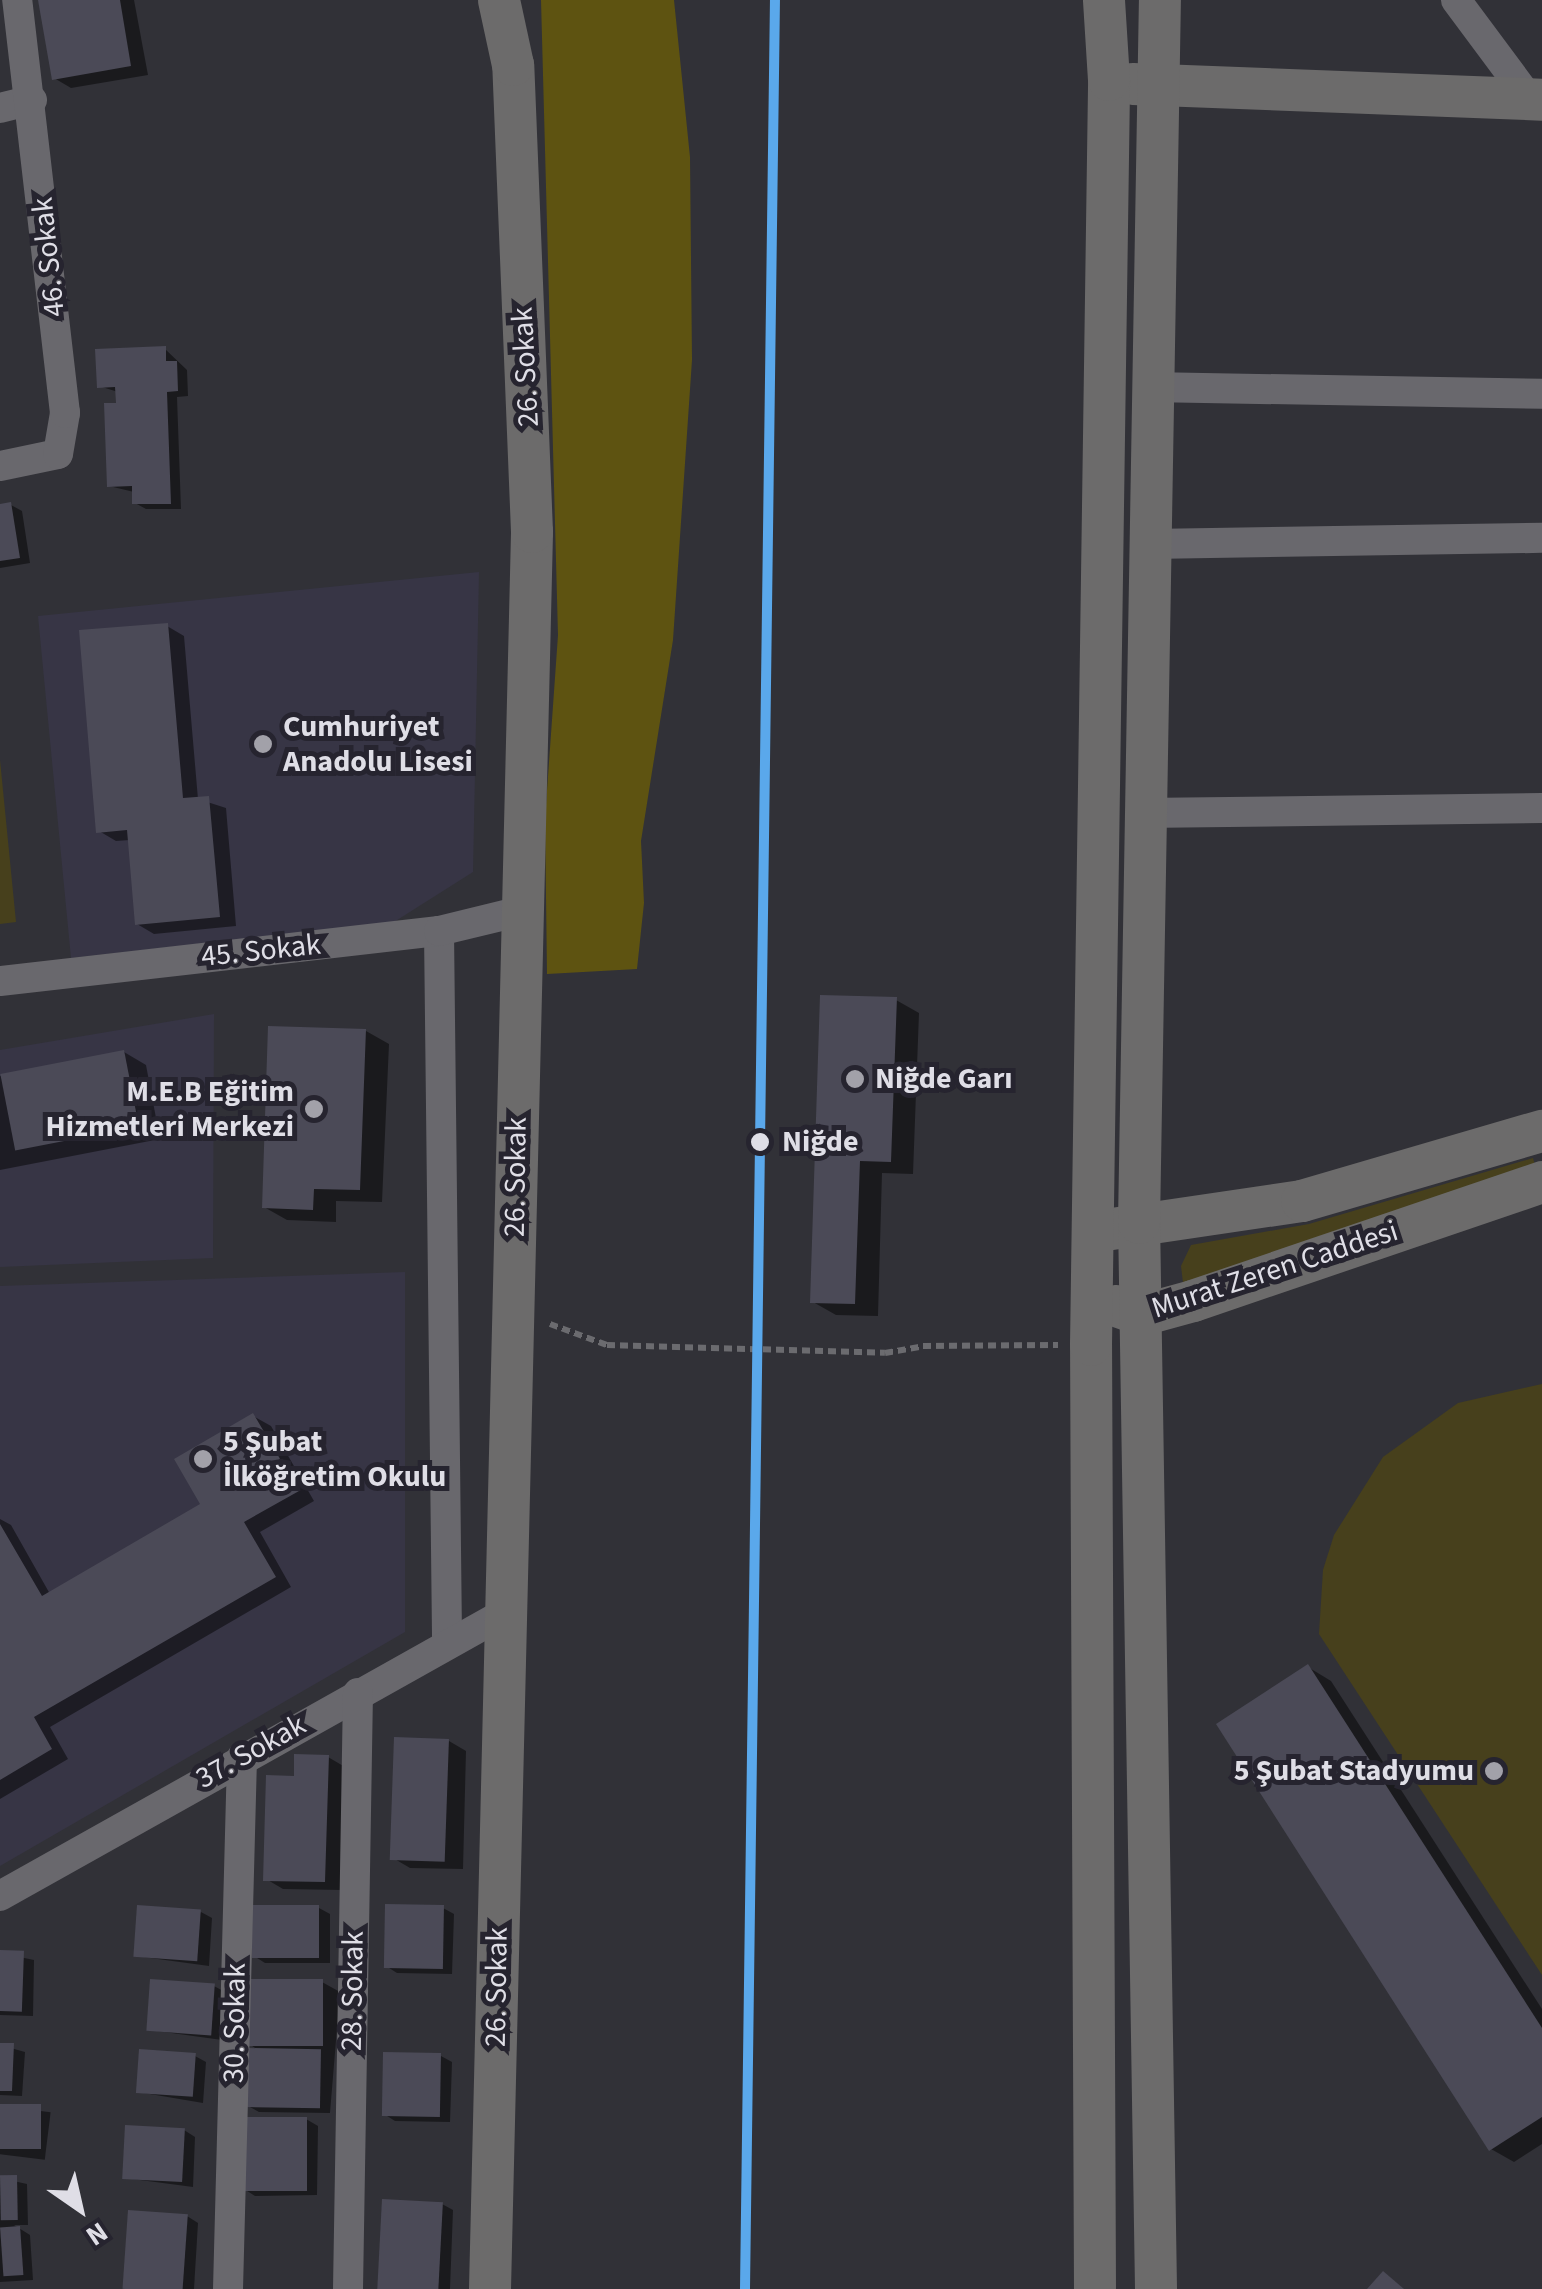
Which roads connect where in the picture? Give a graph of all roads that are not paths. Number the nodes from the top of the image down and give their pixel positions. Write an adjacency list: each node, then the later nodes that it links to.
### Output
1 (17, 0): 10 (street, 46. Sokak)
2 (499, 0): 7 (main road)
3 (520, 0): 7 (main road)
4 (1104, 0): 8 (main road)
5 (1160, 0): 9 (main road)
6 (1456, 0): 11 (street)
7 (513, 65): 20 (main road, 26. Sokak)
8 (1109, 80): 9 (main road); 26 (main road)
9 (1158, 87): 11 (main road); 13 (main road)
10 (32, 100): 12 (street); 15 (street, 46. Sokak)
11 (1536, 100)
12 (0, 108)
13 (1149, 387): 14 (street); 17 (main road)
14 (1542, 394)
15 (0, 466)
16 (1542, 538): 17 (street)
17 (1150, 544): 19 (main road)
18 (1542, 808): 19 (street)
19 (1141, 812): 25 (main road)
20 (521, 910): 21 (street, 45. Sokak); 28 (main road, 26. Sokak)
21 (439, 931): 22 (street, 45. Sokak); 29 (street)
22 (0, 980)
23 (1542, 1131): 25 (main road, Murat Zeren Caddesi)
24 (1542, 1182): 27 (main road, Murat Zeren Caddesi)
25 (1139, 1223): 26 (main road, Murat Zeren Caddesi); 27 (main road)
26 (1093, 1270): 27 (main road, Murat Zeren Caddesi); 36 (main road)
27 (1142, 1315): 37 (main road)
28 (505, 1612): 29 (street, 37. Sokak); 35 (main road, 26. Sokak)
29 (447, 1641): 30 (street, 37. Sokak)
30 (358, 1693): 31 (street, 37. Sokak); 34 (street, 28. Sokak)
31 (242, 1757): 32 (street, 37. Sokak); 33 (street, 30. Sokak)
32 (0, 1896)
33 (228, 2289)
34 (348, 2289)
35 (490, 2289)
36 (1095, 2289)
37 (1156, 2289)

